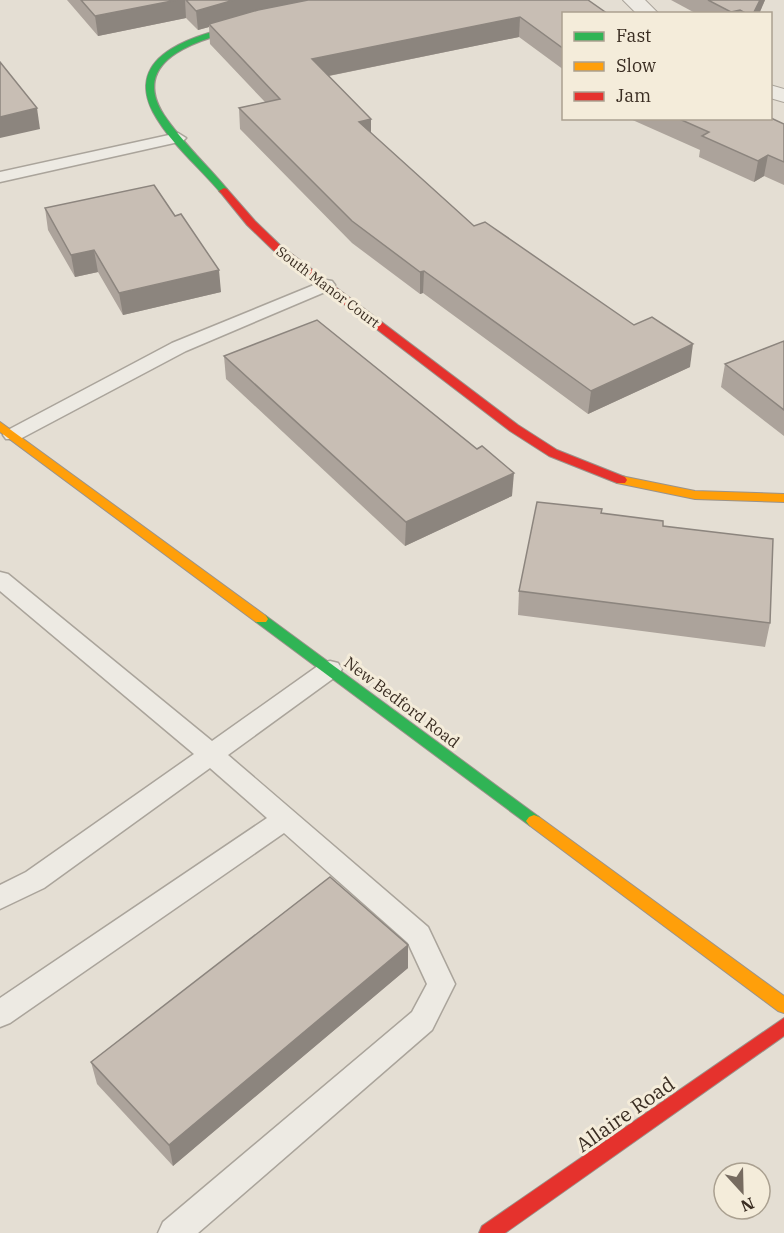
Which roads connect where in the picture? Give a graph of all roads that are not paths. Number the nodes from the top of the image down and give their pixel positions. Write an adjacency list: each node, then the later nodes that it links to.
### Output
1 (633, 0): 2 (street)
2 (647, 12)
3 (271, 20): 4 (street, South Manor Court)
4 (178, 138): 5 (lane); 6 (street, South Manor Court)
5 (0, 177)
6 (326, 285): 7 (lane); 8 (street, South Manor Court)
7 (6, 431): 10 (street, New Bedford Road)
8 (784, 498)
9 (0, 579): 11 (lane)
10 (330, 669): 11 (lane); 14 (street, New Bedford Road)
11 (212, 755): 12 (lane); 13 (lane)
12 (286, 819): 15 (lane); 17 (lane)
13 (0, 898)
14 (784, 1006)
15 (0, 1014)
16 (784, 1026): 18 (street, Allaire Road)
17 (174, 1233)
18 (489, 1233)

